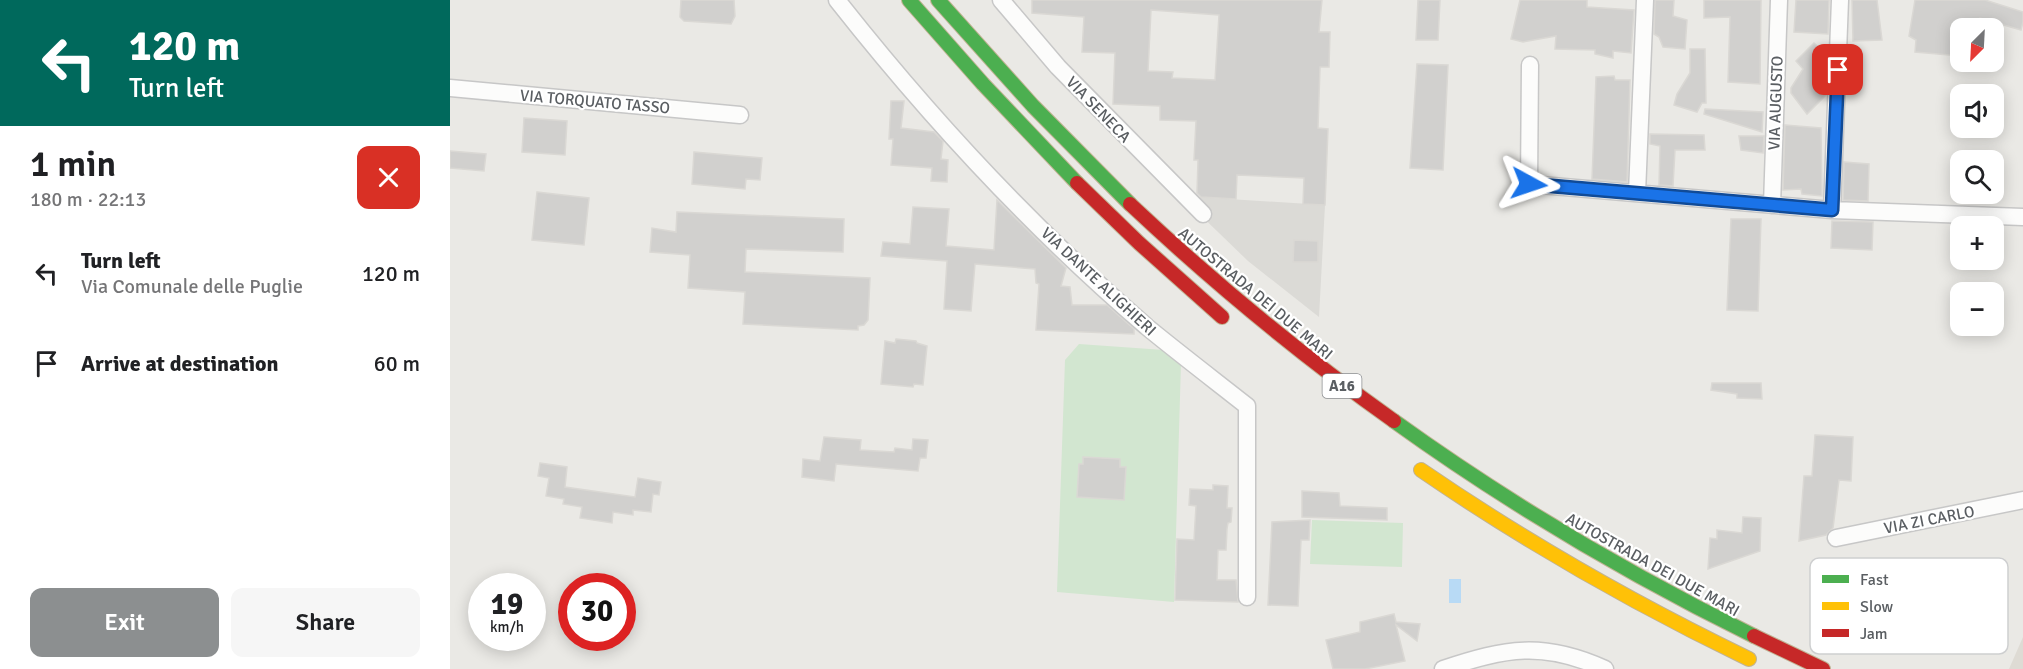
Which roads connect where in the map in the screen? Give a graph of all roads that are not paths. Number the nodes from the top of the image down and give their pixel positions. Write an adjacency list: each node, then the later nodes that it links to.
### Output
1 (837, 0): 20 (street, VIA DANTE ALIGHIERI)
2 (909, 0): 16 (highway)
3 (938, 0): 24 (highway, AUTOSTRADA DEI DUE MARI / A16)
4 (1001, 0): 14 (street, VIA SENECA)
5 (1645, 0): 11 (street)
6 (1779, 0): 12 (street, VIA AUGUSTO)
7 (1840, 0): 13 (street)
8 (1530, 65): 11 (street)
9 (450, 87): 10 (street, VIA TORQUATO TASSO)
10 (740, 115)
11 (1637, 193): 12 (street)
12 (1772, 205): 13 (street)
13 (1832, 210): 15 (street)
14 (1203, 214)
15 (2023, 217)
16 (1236, 329)
17 (1413, 464): 21 (highway)
18 (2023, 500): 19 (street, VIA ZI CARLO)
19 (1836, 538)
20 (1247, 597)
21 (1761, 665)
22 (1443, 669): 23 (street)
23 (1605, 669)
24 (1824, 669)

